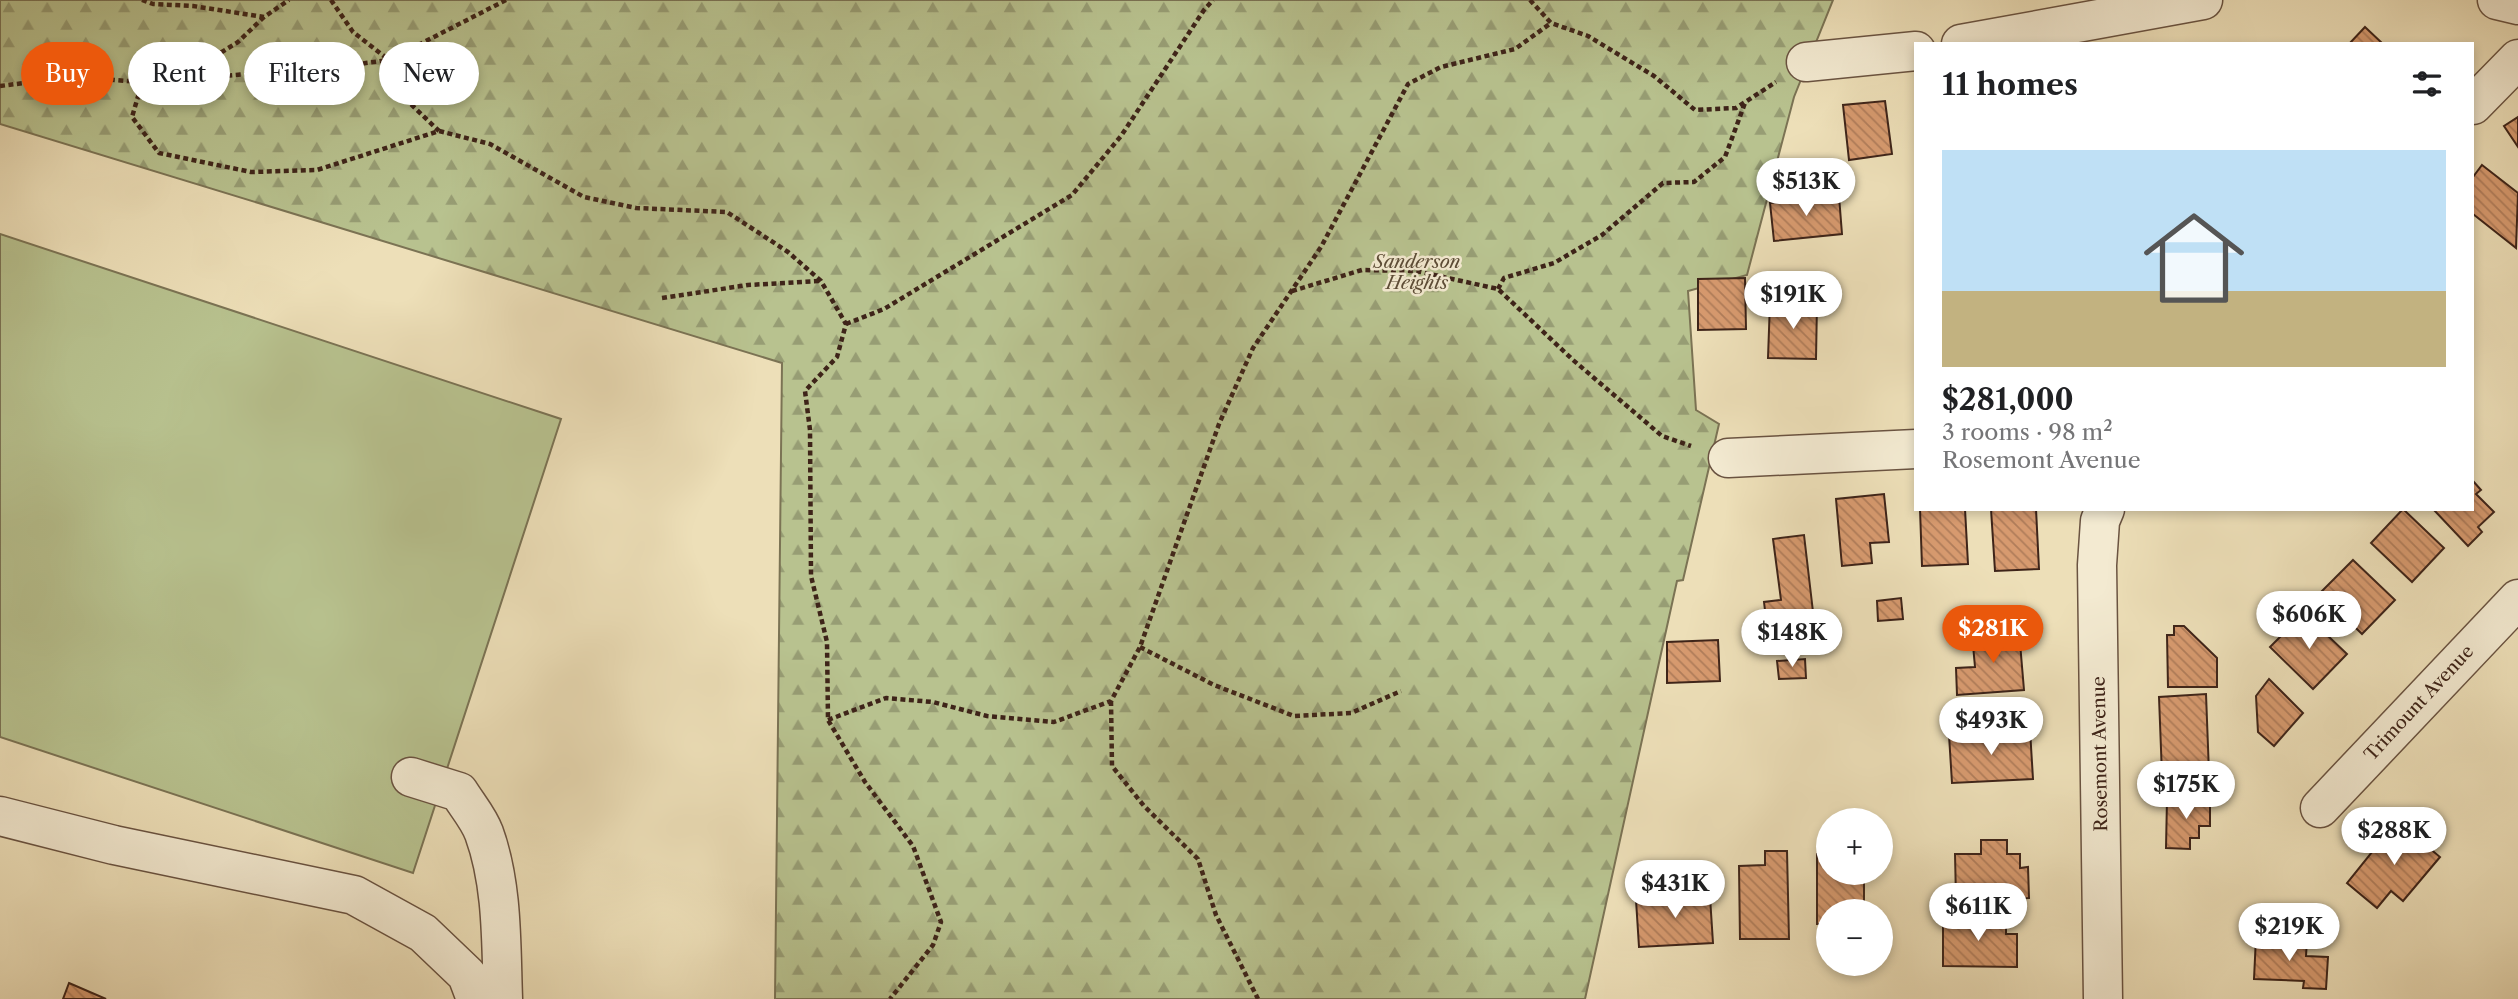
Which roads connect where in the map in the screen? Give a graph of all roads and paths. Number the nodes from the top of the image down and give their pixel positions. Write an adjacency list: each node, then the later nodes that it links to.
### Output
1 (142, 0): 10 (path)
2 (289, 0): 10 (path)
3 (331, 0): 16 (path)
4 (506, 0): 12 (path)
5 (1213, 0): 32 (path)
6 (1530, 0): 11 (path)
7 (2203, 0): 13 (street)
8 (2497, 0): 9 (street)
9 (2518, 5)
10 (264, 17): 14 (path)
11 (1551, 23): 23 (path); 30 (path)
12 (423, 42)
13 (1972, 42)
14 (230, 48)
15 (1914, 51): 19 (street)
16 (379, 53)
17 (2518, 59): 24 (street)
18 (379, 61): 20 (path)
19 (1806, 62): 23 (path)
20 (230, 75)
21 (128, 81): 22 (path)
22 (0, 86)
23 (1745, 103): 29 (path)
24 (2474, 104)
25 (135, 105): 27 (path)
26 (412, 105): 27 (path)
27 (439, 131): 28 (path)
28 (821, 281): 31 (path); 32 (path)
29 (1499, 289): 30 (path); 34 (path)
30 (1292, 291): 37 (path)
31 (662, 298)
32 (846, 324): 40 (path)
33 (1914, 449): 34 (street)
34 (1728, 458)
35 (2104, 511): 48 (street, Rosemont Avenue)
36 (2518, 598): 42 (street, Trimount Avenue)
37 (1140, 647): 38 (path); 39 (path)
38 (1401, 691)
39 (1111, 701): 40 (path); 47 (path)
40 (828, 720): 46 (path)
41 (411, 777): 45 (street)
42 (2319, 808)
43 (0, 816): 44 (street)
44 (476, 999)
45 (503, 999)
46 (890, 999)
47 (1258, 999)
48 (2103, 999)

